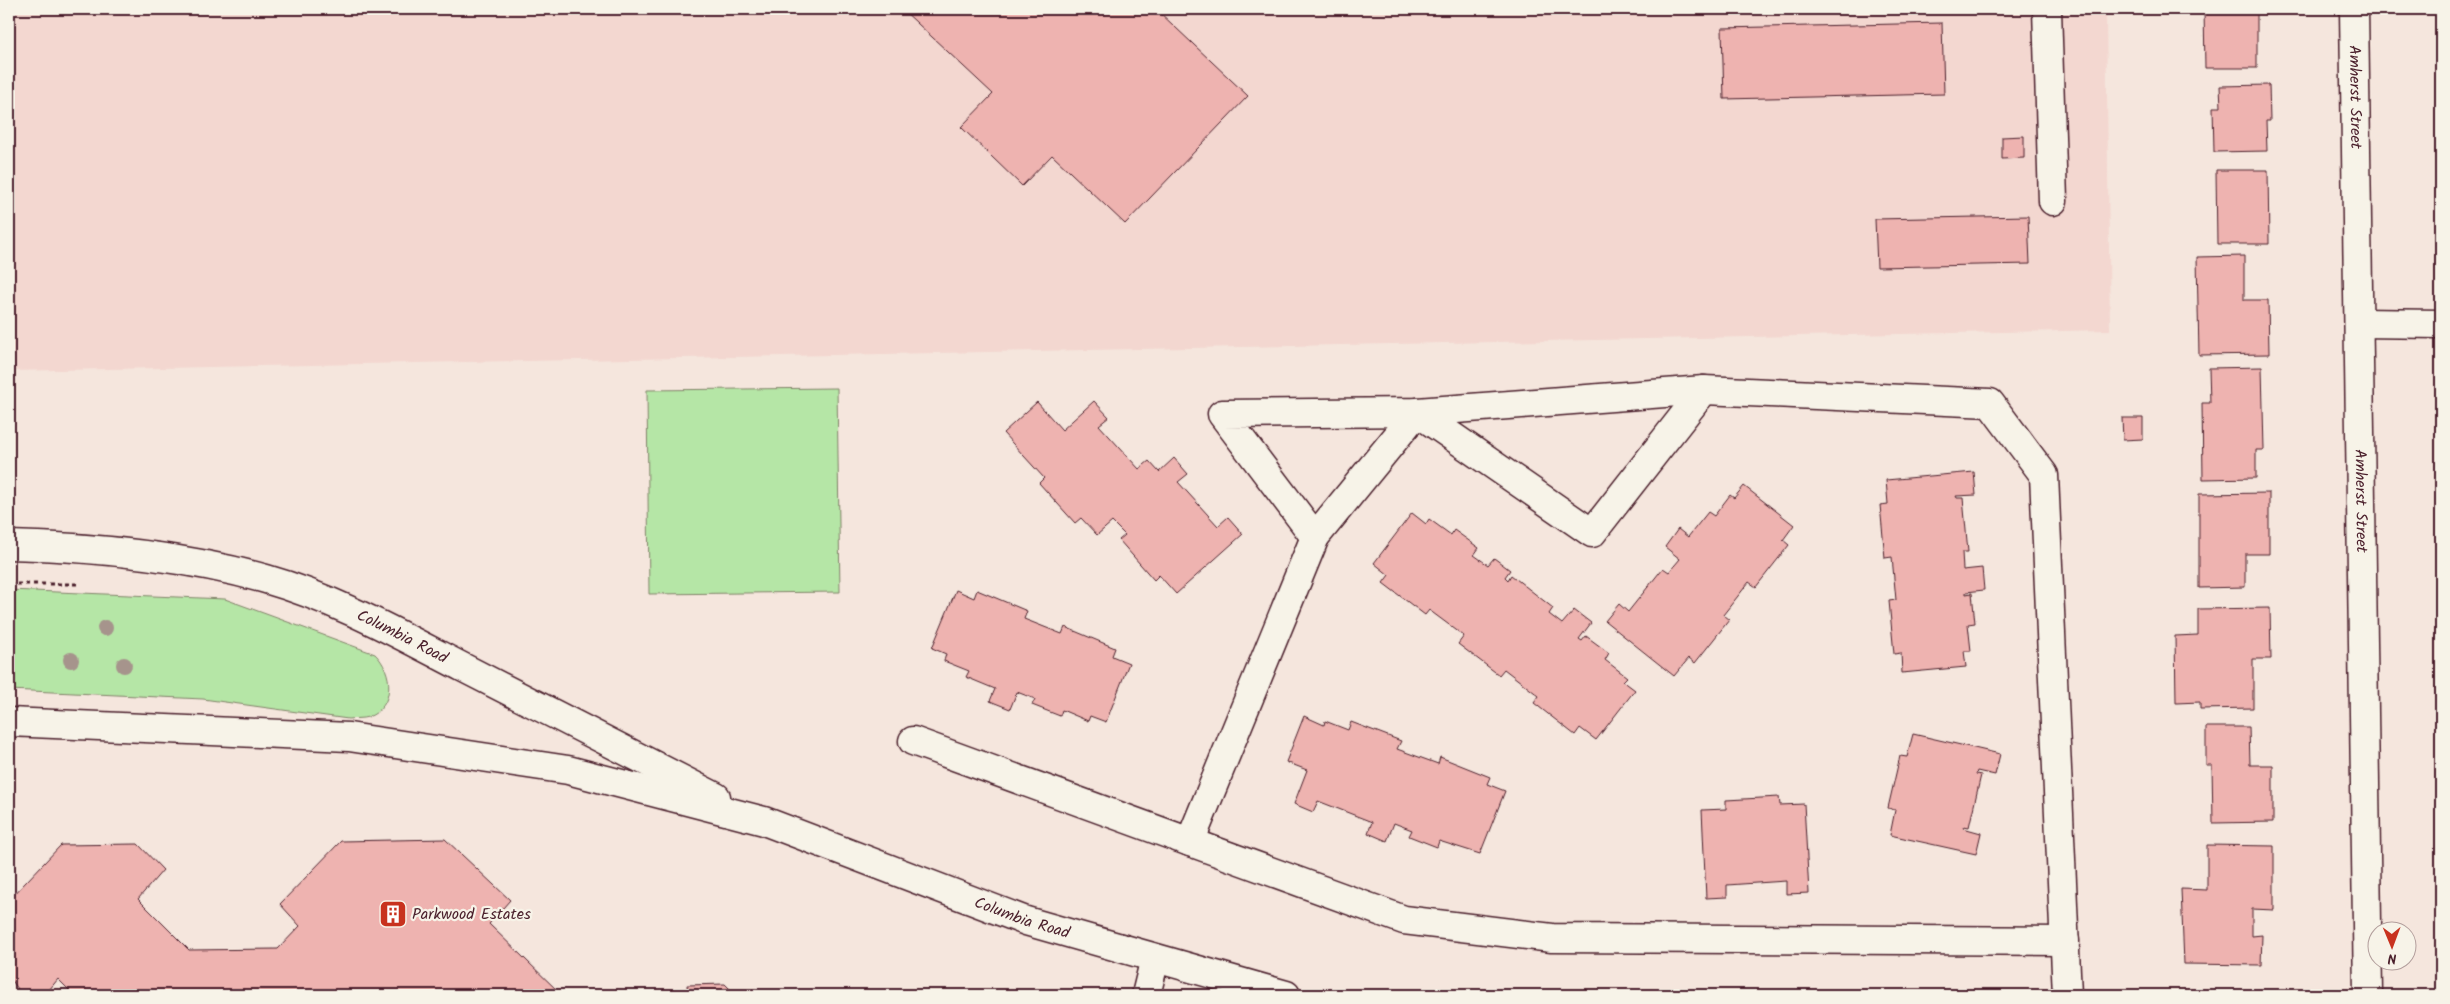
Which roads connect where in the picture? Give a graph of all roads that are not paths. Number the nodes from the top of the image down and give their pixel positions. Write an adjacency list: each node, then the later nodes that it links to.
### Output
1 (2047, 9): 3 (street)
2 (2354, 9): 4 (street, Amherst Street)
3 (2053, 201)
4 (2359, 323): 5 (street); 19 (street, Amherst Street)
5 (2441, 324)
6 (1704, 390): 7 (street); 7 (street); 14 (street)
7 (1417, 412): 8 (street); 8 (street)
8 (1315, 537): 13 (street)
9 (9, 545): 12 (street, Columbia Road)
10 (9, 722): 12 (street, Columbia Road)
11 (913, 741): 13 (street)
12 (764, 821): 15 (street, Columbia Road)
13 (1190, 842): 14 (street)
14 (2065, 941): 18 (street)
15 (1155, 958): 16 (street); 17 (street, Columbia Road)
16 (1146, 995)
17 (1286, 995)
18 (2067, 995)
19 (2368, 995)

